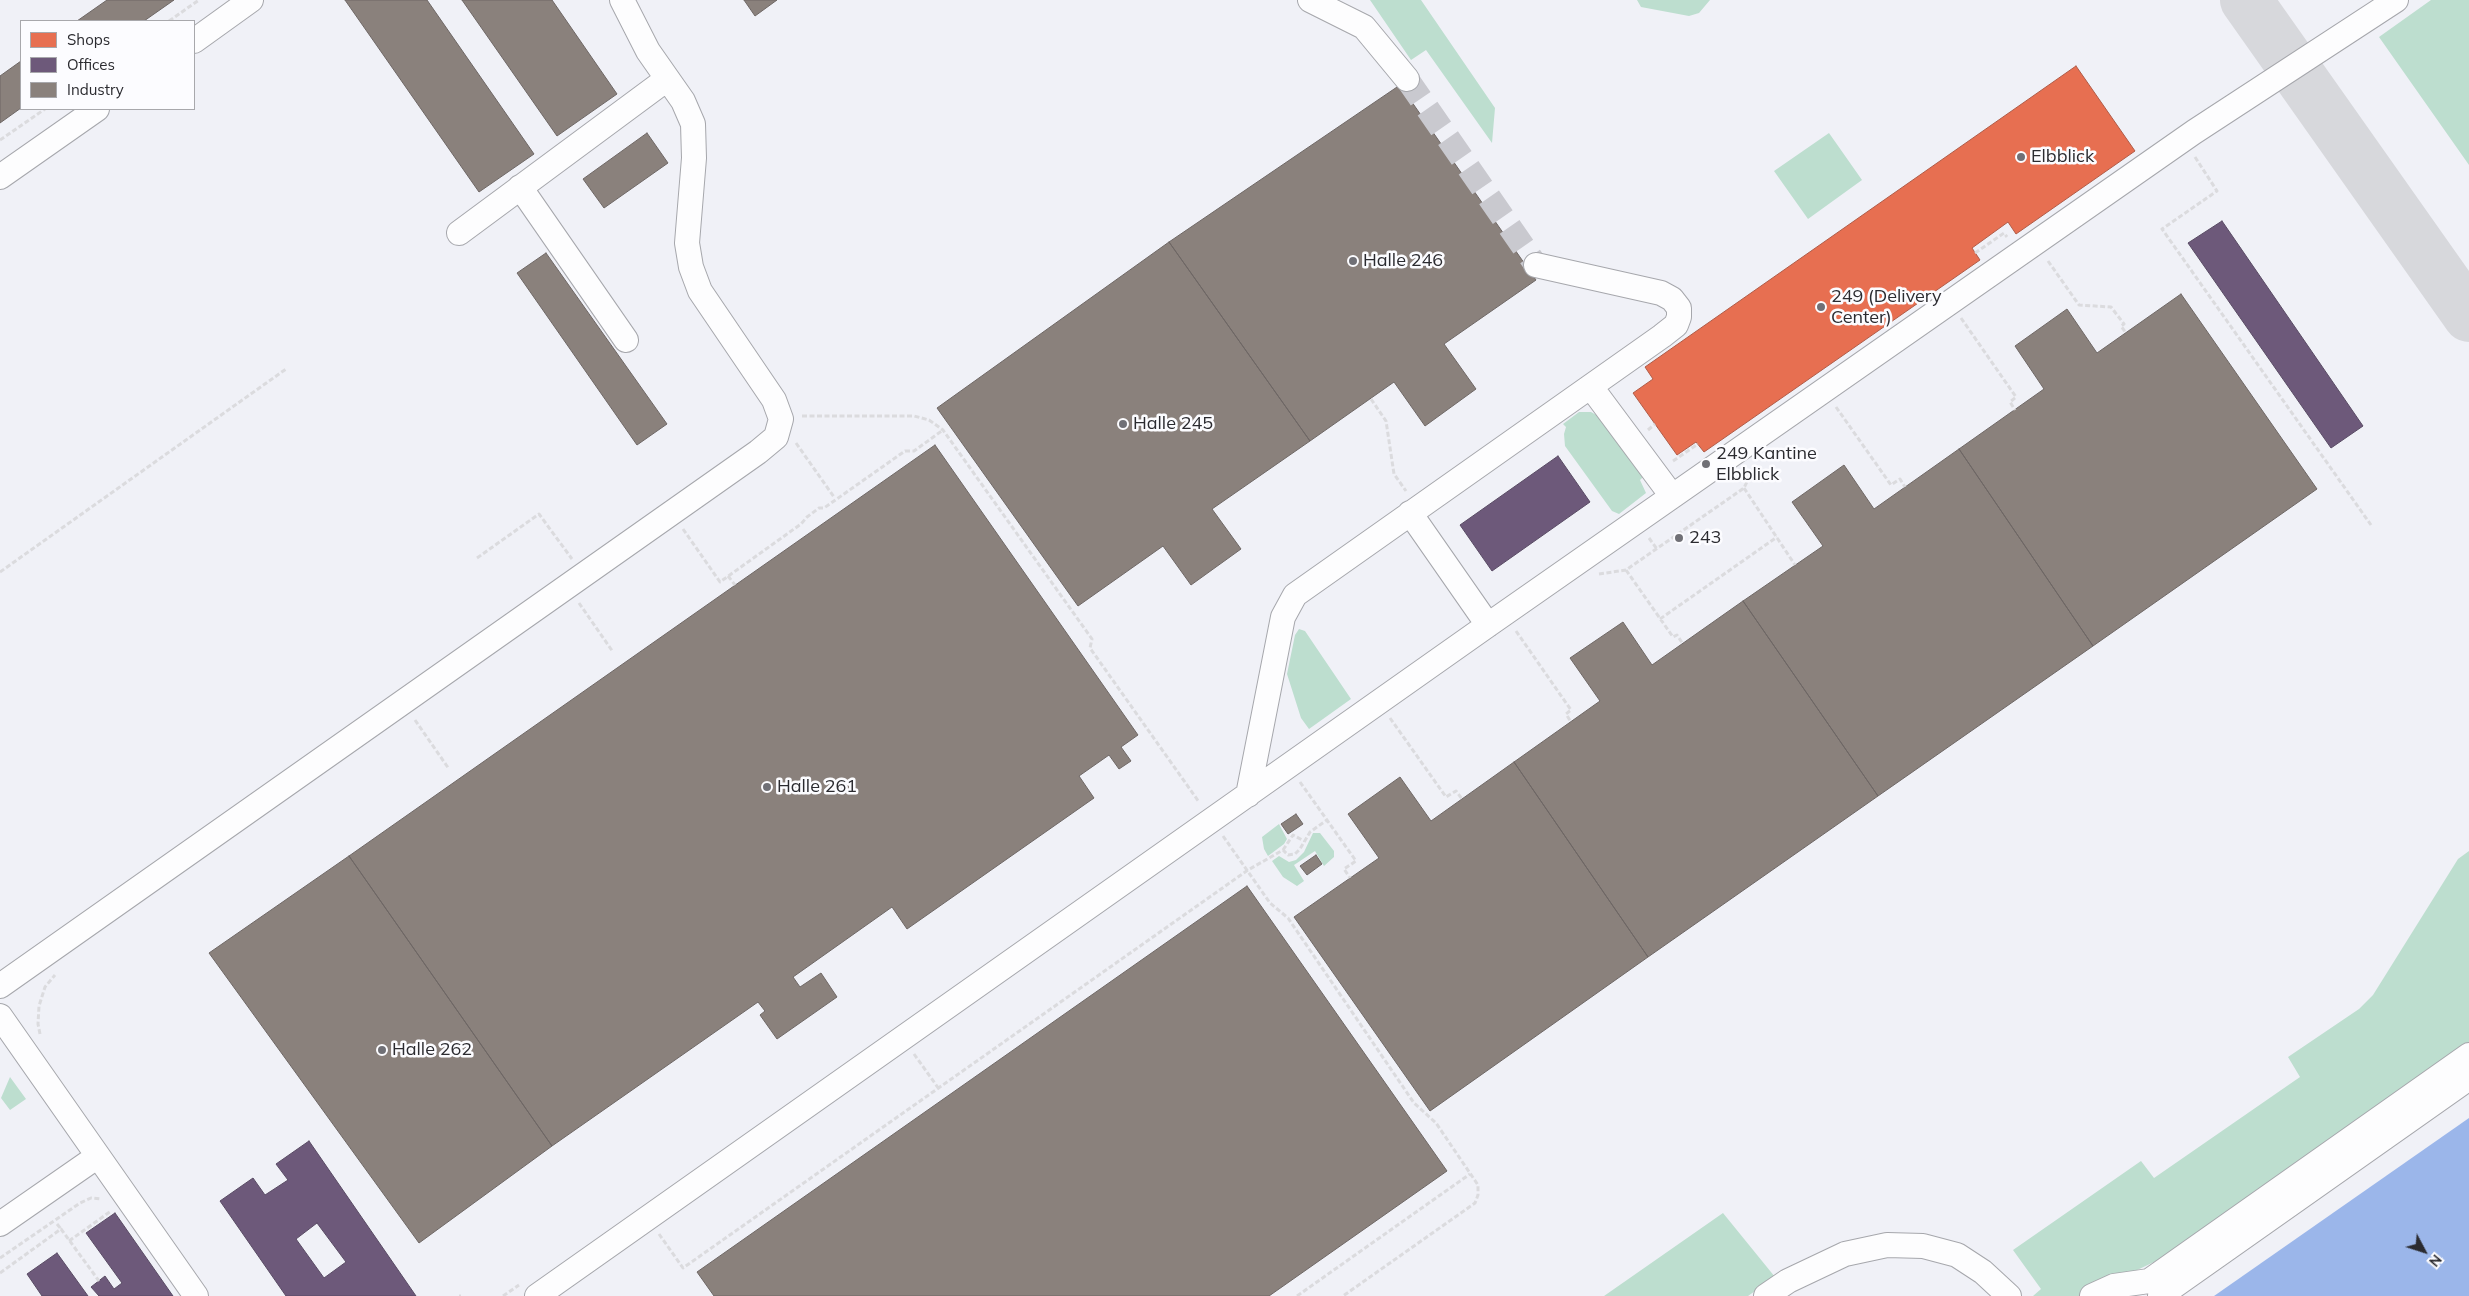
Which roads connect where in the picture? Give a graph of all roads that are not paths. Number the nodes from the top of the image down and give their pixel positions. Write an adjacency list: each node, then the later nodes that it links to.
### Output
1 (251, 0): 5 (street)
2 (622, 0): 6 (street)
3 (1310, 0): 7 (street)
4 (2396, 0): 15 (street)
5 (195, 39)
6 (668, 79): 10 (street); 19 (street)
7 (1407, 79)
8 (96, 110): 9 (street)
9 (0, 177)
10 (520, 187): 11 (street); 13 (street)
11 (459, 233)
12 (1536, 265): 14 (street)
13 (626, 340)
14 (1591, 387): 15 (street); 16 (street)
15 (1672, 496): 17 (street)
16 (1410, 513): 17 (street); 18 (street)
17 (1488, 625): 18 (street)
18 (1248, 795): 26 (street)
19 (0, 986)
20 (0, 1016): 23 (street)
21 (2469, 1055): 29 (street)
22 (2469, 1078): 30 (street)
23 (98, 1156): 24 (street); 25 (street)
24 (0, 1224)
25 (196, 1296)
26 (537, 1296)
27 (1766, 1296): 28 (street)
28 (2009, 1296)
29 (2092, 1296)
30 (2160, 1296)

